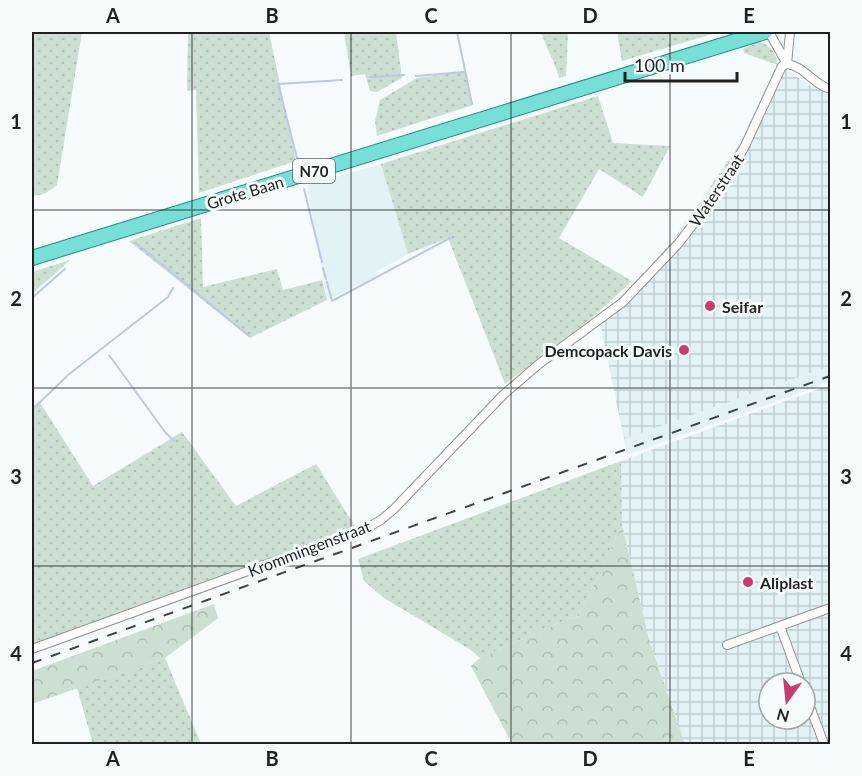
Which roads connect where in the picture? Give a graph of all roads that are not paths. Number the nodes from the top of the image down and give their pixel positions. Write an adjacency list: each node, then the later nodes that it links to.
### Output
1 (767, 32): 3 (street); 5 (main road, Grote Baan / N70)
2 (790, 32): 3 (street)
3 (787, 64): 4 (street); 6 (street, Waterstraat)
4 (831, 89)
5 (32, 258)
6 (623, 302): 10 (street, Krommingenstraat)
7 (831, 608): 8 (street)
8 (780, 626): 9 (street); 11 (street)
9 (727, 645)
10 (32, 649)
11 (797, 671)
12 (817, 725): 13 (street)
13 (824, 744)

